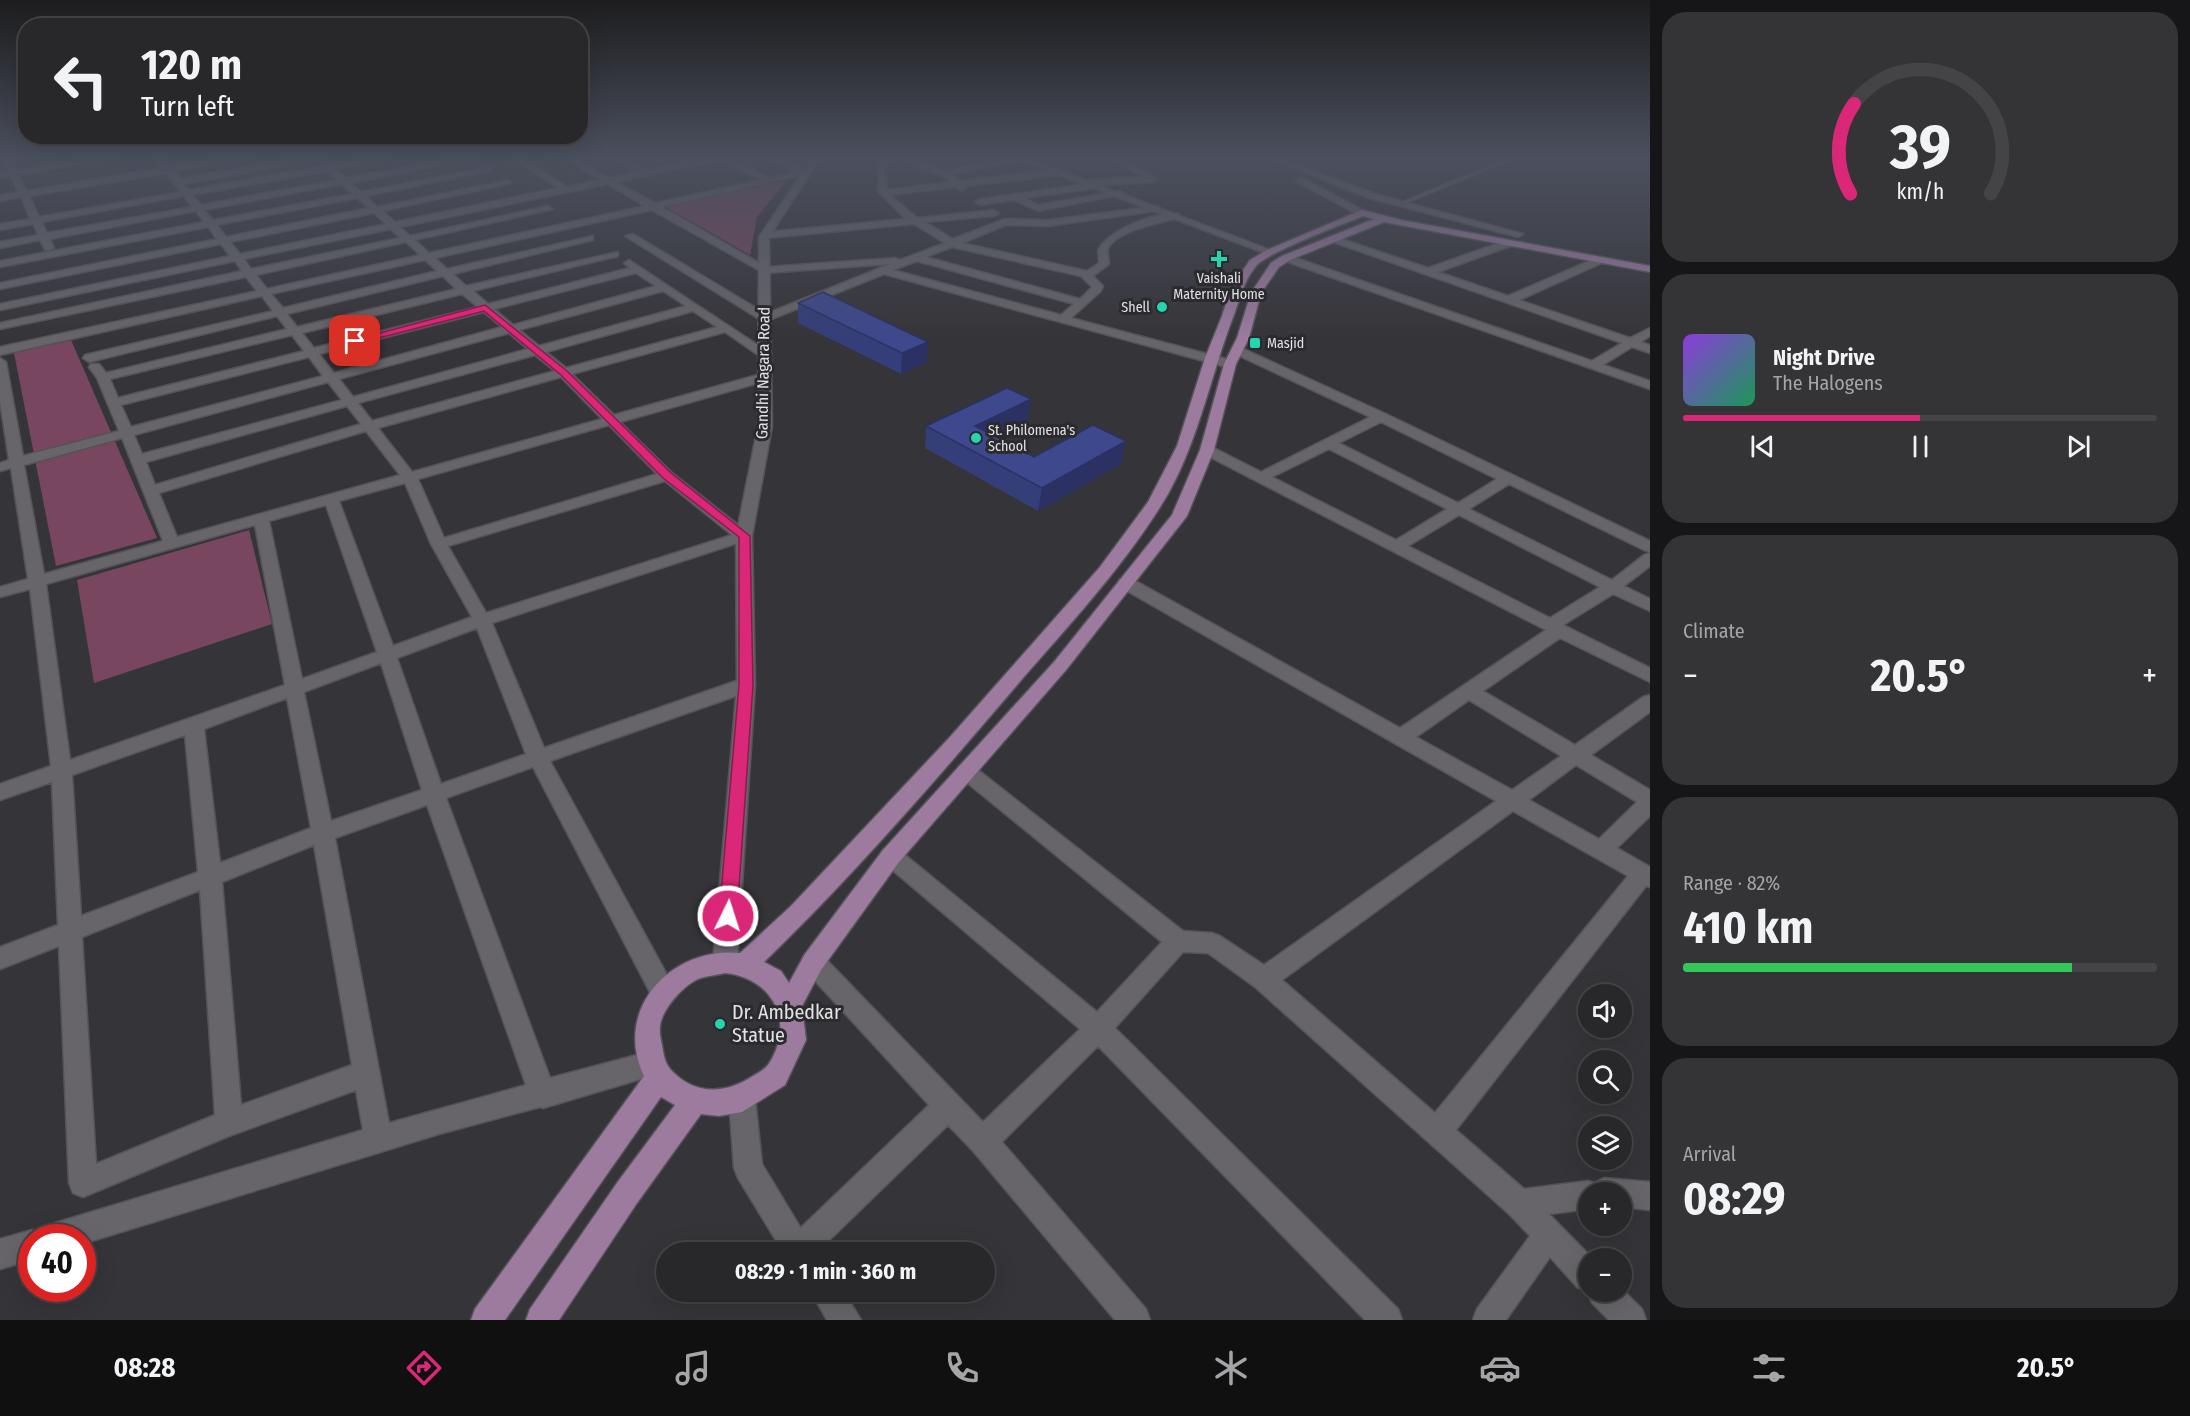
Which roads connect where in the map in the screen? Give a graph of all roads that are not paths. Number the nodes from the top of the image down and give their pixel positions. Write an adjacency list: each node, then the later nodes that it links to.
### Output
1 (41, 219): 22 (street)
2 (145, 219): 33 (street)
3 (206, 219): 25 (street)
4 (238, 219): 25 (street)
5 (331, 219): 36 (street)
6 (385, 219): 27 (street)
7 (422, 219): 27 (street)
8 (505, 219): 37 (street)
9 (562, 219): 26 (street)
10 (595, 219): 26 (street)
11 (675, 219): 52 (street)
12 (776, 219): 31 (street)
13 (913, 219): 24 (street)
14 (951, 219): 24 (street)
15 (1001, 219): 23 (street)
16 (1079, 219): 23 (street)
17 (1166, 219): 57 (street)
18 (1183, 219): 44 (street)
19 (1351, 219): 44 (main road)
20 (1382, 219): 29 (main road); 35 (main road)
21 (1457, 219): 30 (street)
22 (37, 220): 28 (street); 33 (street)
23 (1005, 222): 39 (street)
24 (918, 223): 31 (street); 39 (street)
25 (210, 224): 36 (street); 41 (street)
26 (570, 224): 34 (street); 43 (street)
27 (392, 225): 37 (street); 45 (street)
28 (0, 227)
29 (1451, 232): 30 (main road); 38 (main road)
30 (1518, 234): 48 (main road)
31 (765, 235): 52 (street, Gandhi Nagara Road)
32 (630, 236): 71 (street)
33 (44, 237): 40 (street); 41 (street)
34 (590, 238): 42 (street); 55 (street)
35 (1333, 239): 44 (main road); 54 (street)
36 (223, 240): 45 (street); 58 (street)
37 (410, 240): 43 (street); 56 (street)
38 (1509, 243): 47 (main road); 54 (street)
39 (954, 244): 46 (street); 57 (street)
40 (0, 245)
41 (51, 254): 49 (street); 58 (street)
42 (614, 254): 50 (street); 61 (street)
43 (427, 255): 55 (street); 62 (street)
44 (1279, 255): 85 (main road); 86 (main road); 88 (street)
45 (236, 257): 56 (street); 63 (street)
46 (915, 259): 52 (street); 53 (street); 65 (street)
47 (1600, 260): 51 (main road); 64 (street)
48 (1650, 260)
49 (0, 264)
50 (638, 269): 60 (street); 68 (street)
51 (1650, 269)
52 (764, 270): 71 (street, Gandhi Nagara Road)
53 (884, 271): 71 (street); 72 (street)
54 (1428, 272): 64 (street)
55 (445, 273): 61 (street); 70 (street)
56 (248, 274): 62 (street); 69 (street)
57 (1087, 274): 65 (street)
58 (57, 275): 59 (street); 63 (street)
59 (0, 286)
60 (665, 287): 67 (street); 76 (street)
61 (462, 288): 68 (street); 75 (street)
62 (263, 292): 70 (street); 79 (street)
63 (62, 294): 66 (street); 69 (street)
64 (1509, 300): 78 (street)
65 (1082, 303): 72 (street)
66 (0, 307)
67 (694, 307): 74 (street); 81 (street)
68 (485, 308): 76 (street); 83 (street)
69 (67, 312): 73 (street); 79 (street)
70 (278, 312): 75 (street); 79 (street)
71 (765, 318): 84 (street, Gandhi Nagara Road)
72 (1062, 319): 86 (street)
73 (0, 326)
74 (727, 328): 84 (street); 89 (street)
75 (293, 330): 83 (street); 90 (street)
76 (512, 330): 81 (street); 91 (street)
77 (1650, 331): 78 (street)
78 (1631, 343): 80 (street); 88 (street)
79 (81, 346): 82 (street); 90 (street)
80 (1650, 349)
81 (537, 350): 89 (street); 94 (street)
82 (0, 351)
83 (310, 352): 91 (street); 95 (street)
84 (765, 354): 92 (street, Gandhi Nagara Road)
85 (1233, 357): 86 (street); 96 (street); 101 (main road)
86 (1211, 358): 150 (main road)
87 (0, 362): 103 (street)
88 (1594, 365): 93 (street)
89 (564, 373): 97 (street); 98 (street)
90 (103, 377): 95 (street)
91 (330, 377): 94 (street); 99 (street)
92 (765, 377): 97 (street); 112 (street, Gandhi Nagara Road)
93 (1650, 385)
94 (349, 401): 98 (street); 102 (street)
95 (113, 403): 99 (street)
96 (1381, 417): 100 (street); 107 (street)
97 (611, 419): 104 (street); 105 (street)
98 (369, 426): 105 (street); 108 (street)
99 (126, 433): 102 (street); 103 (street)
100 (1328, 443): 106 (street); 110 (street)
101 (1207, 450): 106 (street); 119 (main road)
102 (138, 460): 108 (street)
103 (8, 464): 118 (street)
104 (667, 476): 112 (street); 114 (street)
105 (410, 478): 109 (street); 114 (street)
106 (1260, 478): 115 (street)
107 (1509, 478): 110 (street); 116 (street)
108 (150, 490): 113 (street)
109 (331, 499): 111 (street); 125 (street)
110 (1458, 509): 115 (street); 120 (street)
111 (261, 518): 113 (street); 128 (street)
112 (744, 536): 123 (street); 127 (street, Gandhi Nagara Road)
113 (172, 543): 118 (street)
114 (439, 544): 123 (street)
115 (1396, 547): 124 (street)
116 (1650, 547)
117 (1650, 558): 120 (street)
118 (37, 582): 121 (street); 135 (street)
119 (1126, 583): 132 (street); 136 (main road)
120 (1613, 587): 122 (street); 124 (street)
121 (0, 592)
122 (1650, 606)
123 (482, 620): 125 (street); 134 (street)
124 (1554, 627): 126 (street); 129 (street)
125 (387, 654): 128 (street); 138 (street)
126 (1650, 676)
127 (746, 685): 134 (street); 150 (street, Gandhi Nagara Road)
128 (295, 688): 131 (street); 141 (street)
129 (1469, 691): 132 (street); 133 (street)
130 (1650, 702): 133 (street)
131 (194, 725): 135 (street); 145 (street)
132 (1401, 737): 139 (street)
133 (1575, 755): 139 (street); 140 (street)
134 (538, 758): 138 (street); 152 (street)
135 (62, 771): 137 (street); 146 (street)
136 (966, 771): 143 (main road); 147 (street)
137 (0, 792)
138 (434, 794): 141 (street); 157 (street)
139 (1512, 800): 142 (street); 151 (street)
140 (1650, 801): 142 (street)
141 (323, 833): 145 (street); 156 (street)
142 (1602, 849): 144 (street)
143 (891, 856): 149 (main road); 154 (street)
144 (1647, 876): 162 (street)
145 (210, 877): 146 (street); 161 (street)
146 (70, 931): 148 (street); 161 (street)
147 (1178, 941): 151 (street); 154 (street)
148 (0, 958)
149 (813, 962): 153 (main road); 160 (street)
150 (735, 963): 152 (main road); 153 (main road)
151 (1264, 979): 162 (street)
152 (663, 992): 155 (main road)
153 (790, 1005): 158 (main road)
154 (1098, 1029): 164 (street); 182 (street)
155 (655, 1071): 157 (street); 159 (main road); 178 (main road)
156 (366, 1073): 161 (street); 163 (street)
157 (543, 1095): 163 (street)
158 (742, 1099): 159 (main road); 171 (street)
159 (695, 1101): 179 (main road)
160 (948, 1106): 164 (street); 172 (street)
161 (229, 1123)
162 (1437, 1132): 168 (street)
163 (378, 1139): 169 (street)
164 (983, 1141): 181 (street)
165 (1632, 1194): 167 (street)
166 (1578, 1196): 168 (street)
167 (1650, 1196)
168 (1519, 1204): 170 (street)
169 (96, 1225)
170 (1548, 1235): 175 (street); 183 (street)
171 (793, 1242)
172 (808, 1242)
173 (18, 1249): 174 (street)
174 (0, 1254)
175 (1578, 1266)
176 (833, 1302): 180 (street)
177 (1613, 1302): 184 (street)
178 (486, 1320)
179 (541, 1320)
180 (846, 1320)
181 (1135, 1320)
182 (1388, 1320)
183 (1488, 1320)
184 (1631, 1320)

